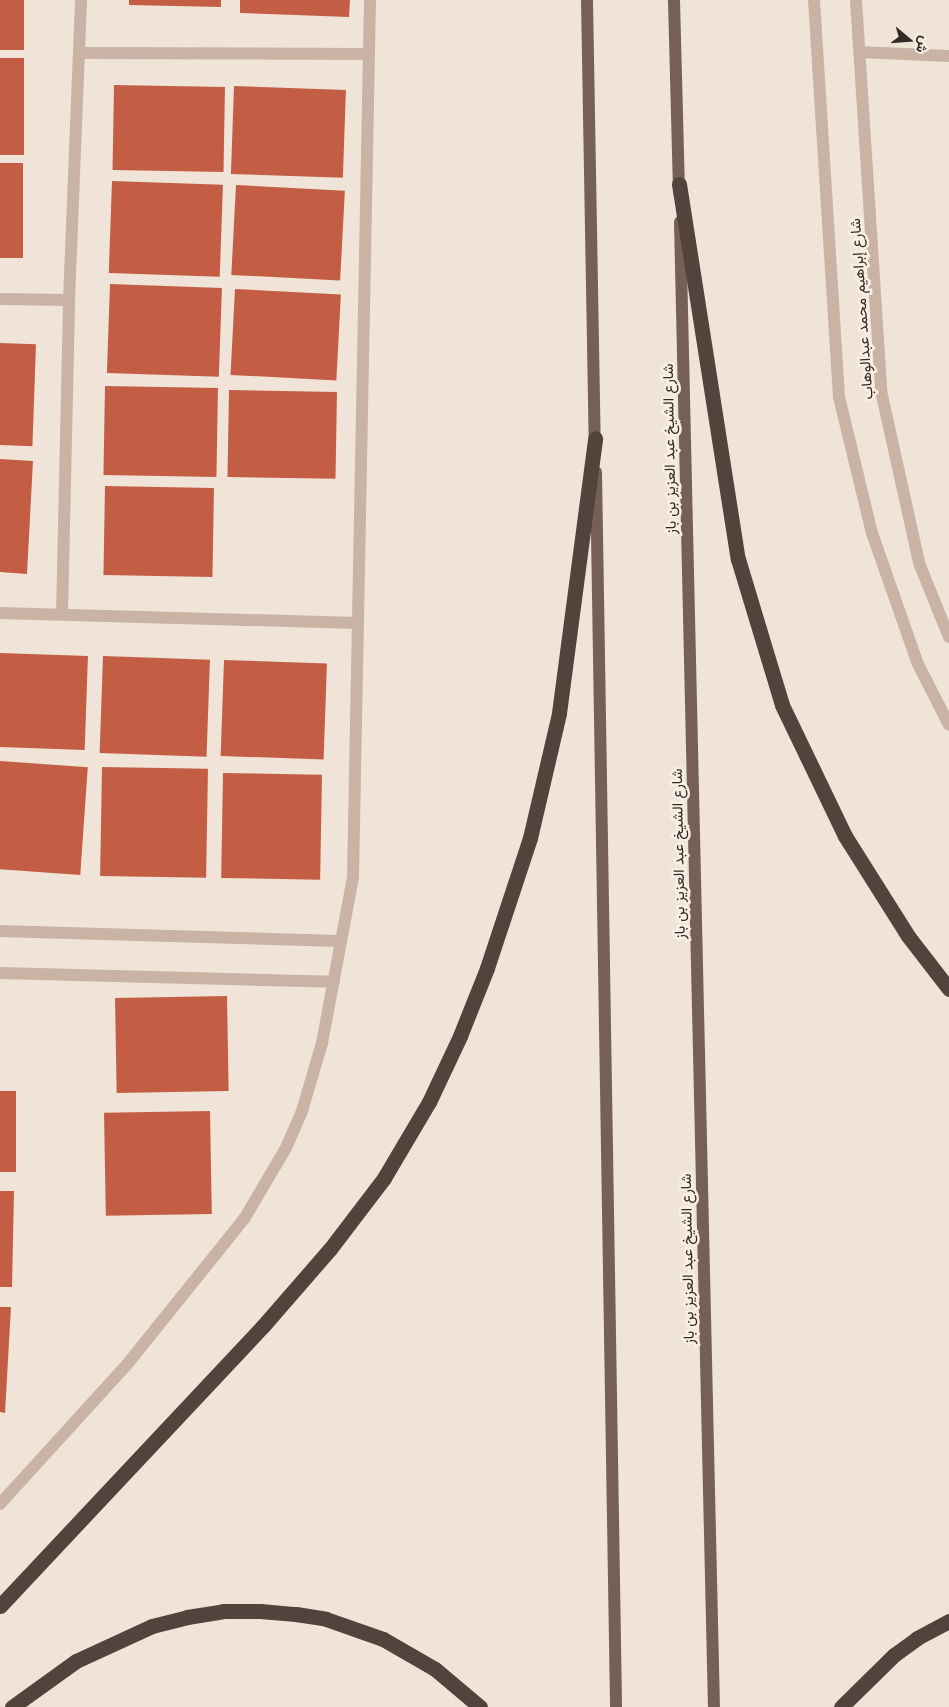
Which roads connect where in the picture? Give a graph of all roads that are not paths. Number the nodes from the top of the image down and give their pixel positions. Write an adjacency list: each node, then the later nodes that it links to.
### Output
1 (81, 0): 8 (street)
2 (370, 0): 9 (street)
3 (587, 0): 14 (main road)
4 (674, 0): 11 (main road, شارع الشيخ عبد العزيز بن باز)
5 (814, 0): 19 (street)
6 (856, 0): 7 (street, شارع إبراهيم محمد عبدالوهاب)
7 (860, 52): 10 (street); 18 (street, شارع إبراهيم محمد عبدالوهاب)
8 (80, 53): 9 (street); 13 (street)
9 (369, 54): 17 (street)
10 (949, 56)
11 (679, 184): 24 (highway); 31 (main road, شارع الشيخ عبد العزيز بن باز)
12 (0, 299): 13 (street)
13 (69, 300): 16 (street)
14 (595, 438): 26 (highway); 30 (main road)
15 (0, 614): 16 (street)
16 (62, 614): 17 (street)
17 (358, 623): 21 (street)
18 (949, 637)
19 (949, 725)
20 (0, 931): 21 (street)
21 (341, 941): 23 (street)
22 (0, 973): 23 (street)
23 (334, 982): 25 (street)
24 (949, 990)
25 (0, 1504)
26 (0, 1606)
27 (949, 1620): 32 (highway)
28 (12, 1707): 29 (highway)
29 (480, 1707)
30 (616, 1707)
31 (714, 1707)
32 (841, 1707)

